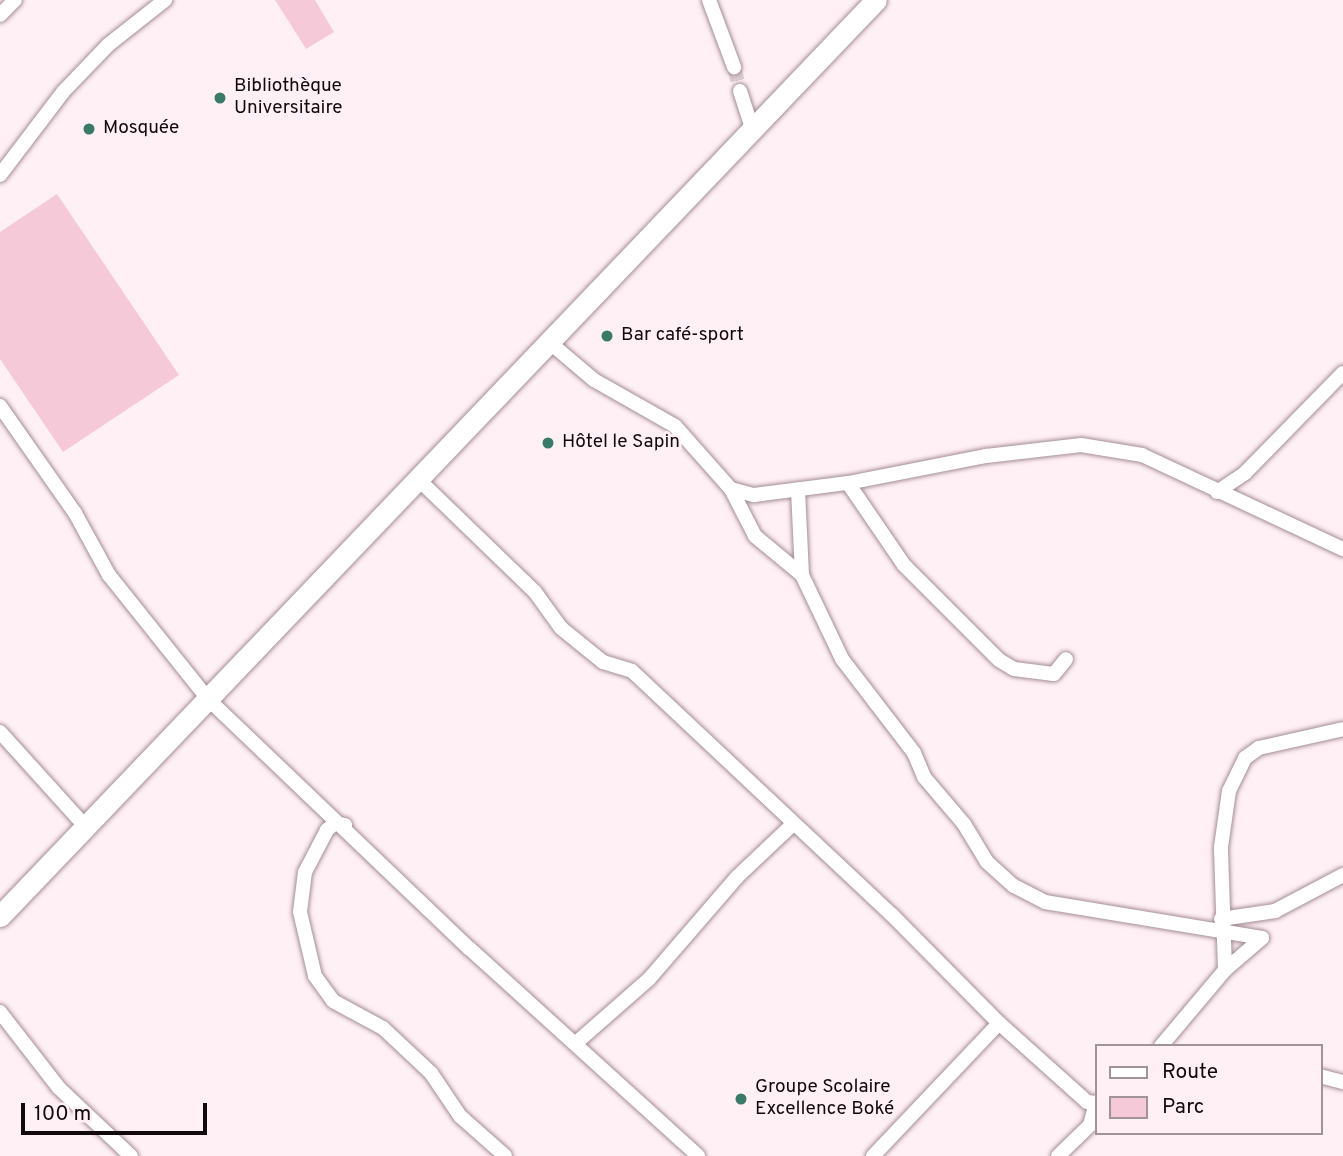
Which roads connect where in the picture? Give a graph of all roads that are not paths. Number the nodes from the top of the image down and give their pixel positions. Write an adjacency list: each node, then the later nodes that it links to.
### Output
1 (15, 0): 6 (street)
2 (709, 0): 7 (street)
3 (722, 0): 7 (street)
4 (876, 0): 10 (highway)
5 (159, 2): 11 (street)
6 (0, 15)
7 (716, 27): 8 (street)
8 (734, 67)
9 (740, 91): 10 (street)
10 (752, 128): 12 (highway)
11 (0, 176)
12 (548, 341): 15 (highway); 17 (street)
13 (1343, 373): 19 (street)
14 (0, 407): 23 (street)
15 (416, 478): 23 (highway); 26 (street)
16 (848, 483): 18 (street); 19 (street); 22 (street)
17 (731, 489): 18 (street); 21 (street)
18 (798, 490): 21 (street)
19 (1217, 492): 20 (street)
20 (1343, 548)
21 (802, 575): 31 (street)
22 (1066, 659)
23 (208, 699): 27 (street); 28 (highway)
24 (1343, 729): 31 (street)
25 (0, 732): 28 (street)
26 (793, 824): 34 (street); 35 (street)
27 (345, 825): 35 (street); 42 (street)
28 (85, 826): 30 (highway)
29 (1343, 875): 31 (street)
30 (0, 916)
31 (1221, 924): 32 (street); 32 (street)
32 (1225, 970): 36 (street)
33 (0, 1012): 41 (street)
34 (999, 1023): 39 (street); 44 (street)
35 (576, 1043): 43 (street)
36 (1163, 1044)
37 (1322, 1077): 38 (street)
38 (1343, 1082)
39 (1094, 1103)
40 (1094, 1110): 45 (street)
41 (131, 1156)
42 (505, 1156)
43 (698, 1156)
44 (873, 1156)
45 (1058, 1156)

